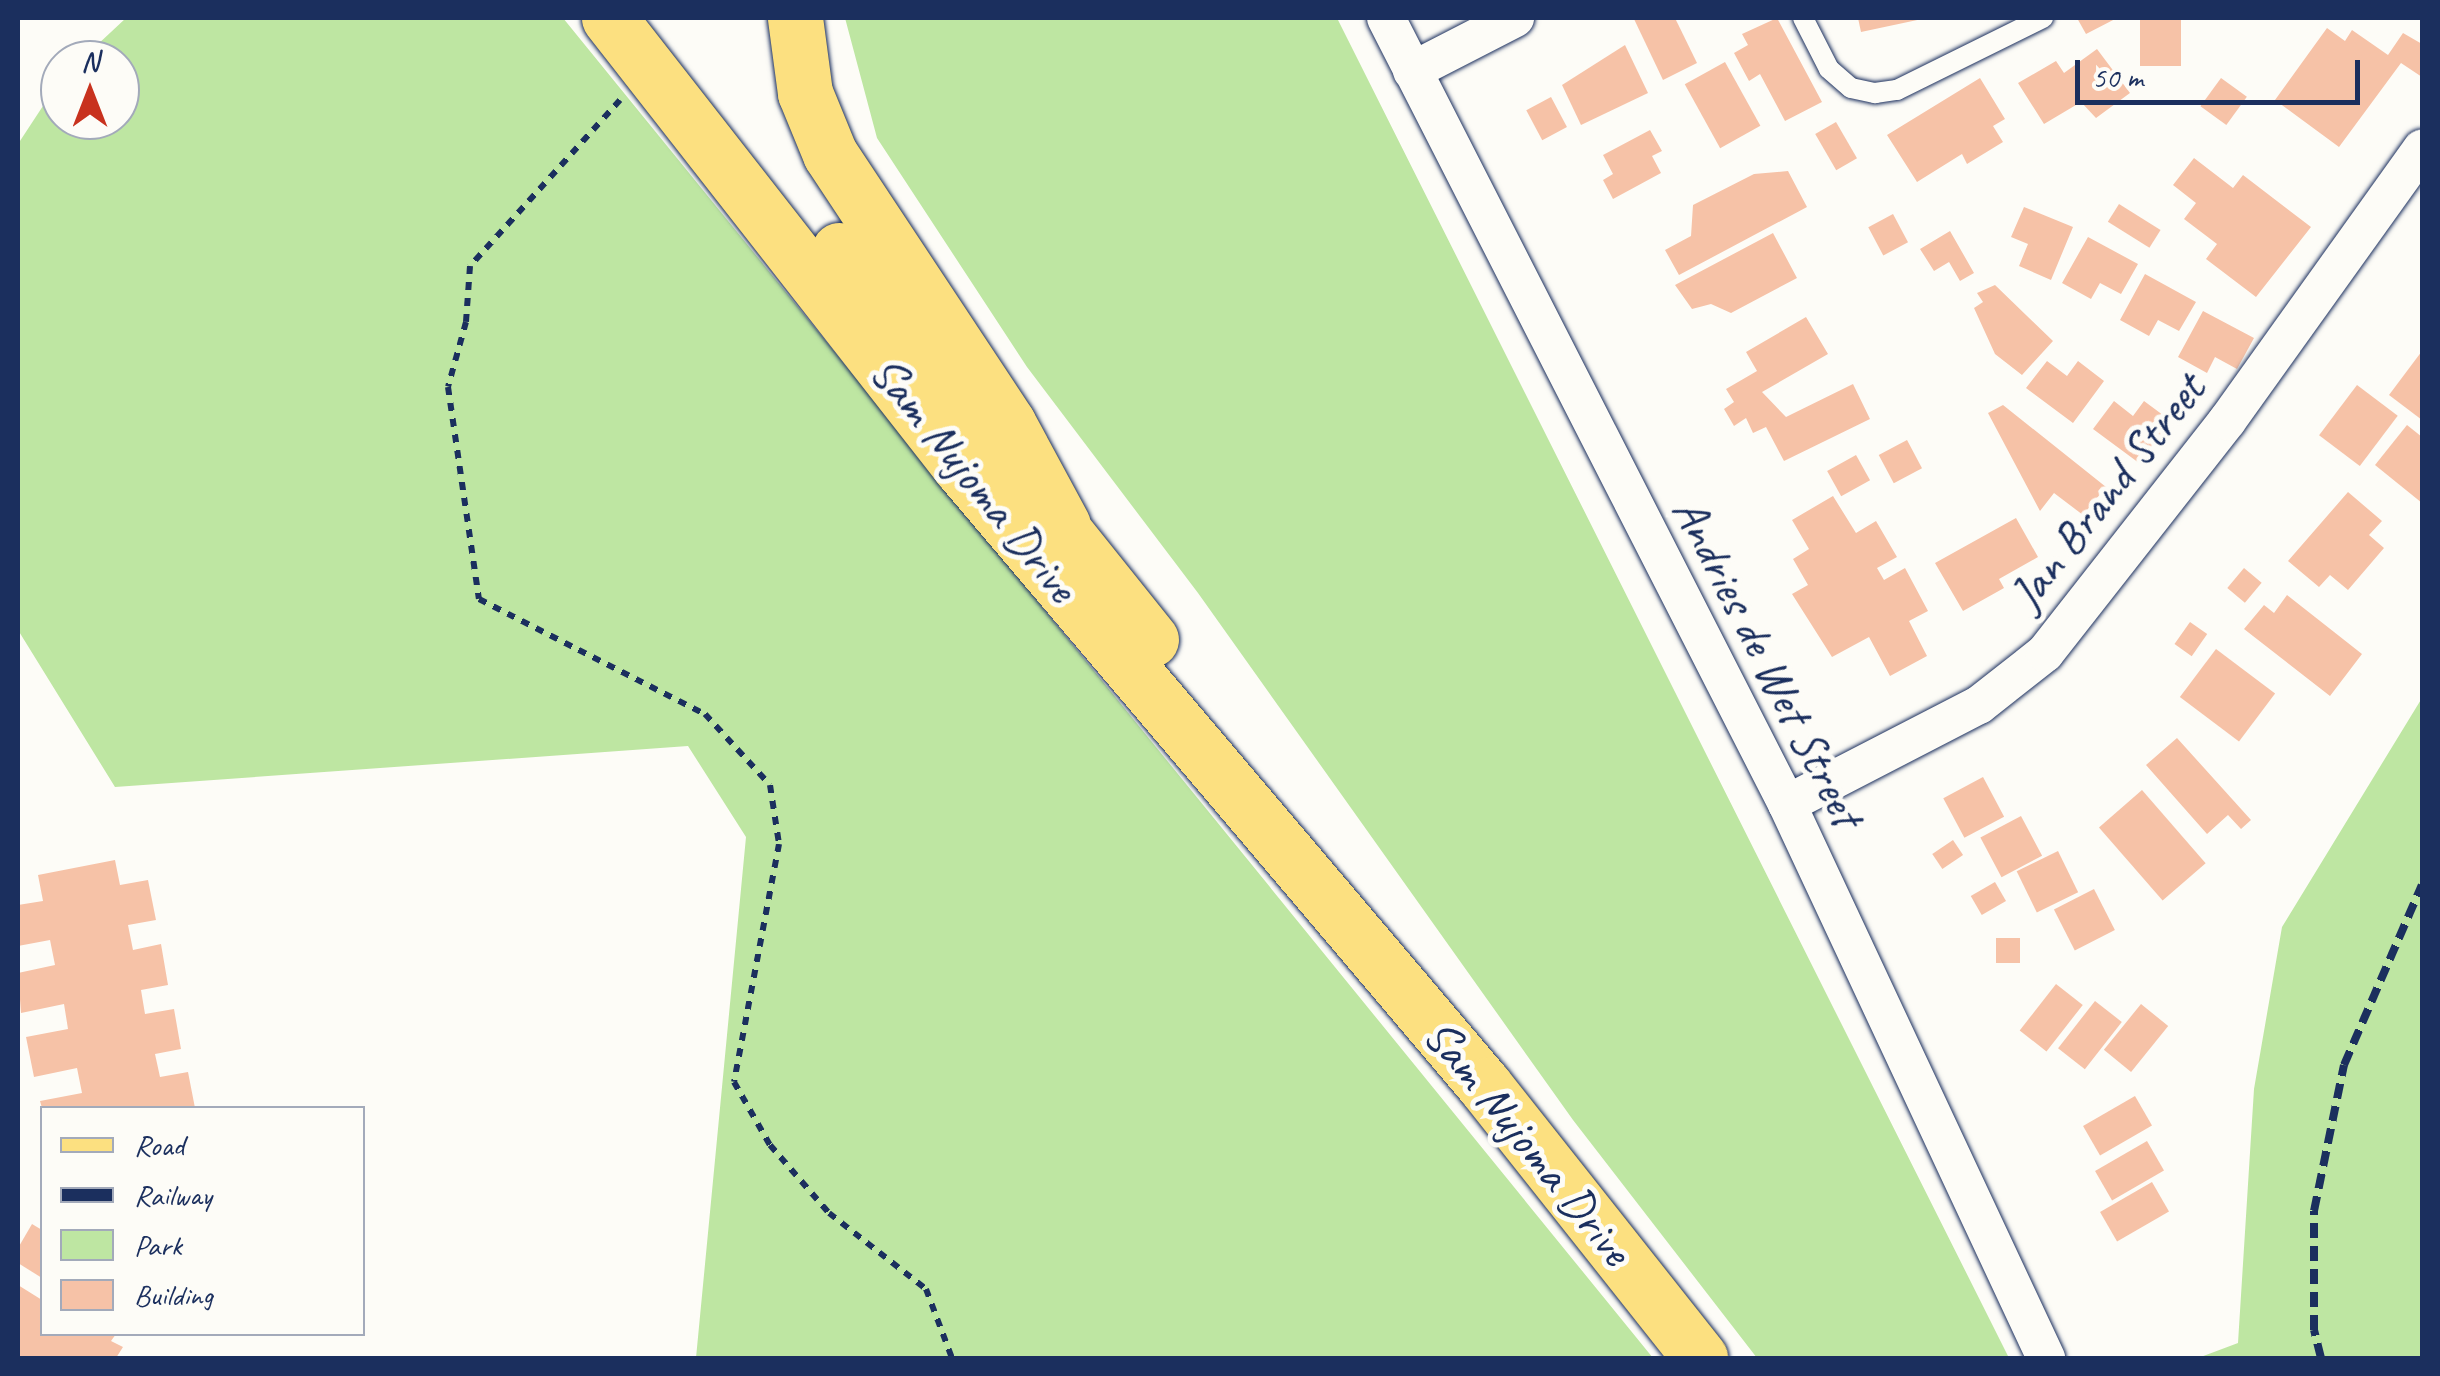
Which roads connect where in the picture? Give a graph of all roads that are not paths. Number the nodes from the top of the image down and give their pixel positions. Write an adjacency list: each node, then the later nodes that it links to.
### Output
1 (610, 18): 7 (main road, Sam Nujoma Drive)
2 (795, 18): 10 (main road)
3 (1386, 18): 8 (street, Andries de Wet Street)
4 (1515, 18): 8 (street)
5 (1803, 18): 6 (lane)
6 (2042, 18)
7 (650, 42): 10 (main road, Sam Nujoma Drive); 12 (main road, Sam Nujoma Drive)
8 (1412, 71): 11 (street, Andries de Wet Street)
9 (2422, 149): 11 (street, Jan Brand Street)
10 (1063, 525): 12 (main road, Sam Nujoma Drive)
11 (1787, 804): 14 (street, Andries de Wet Street)
12 (1353, 928): 13 (main road, Sam Nujoma Drive)
13 (1700, 1358)
14 (2046, 1358)

